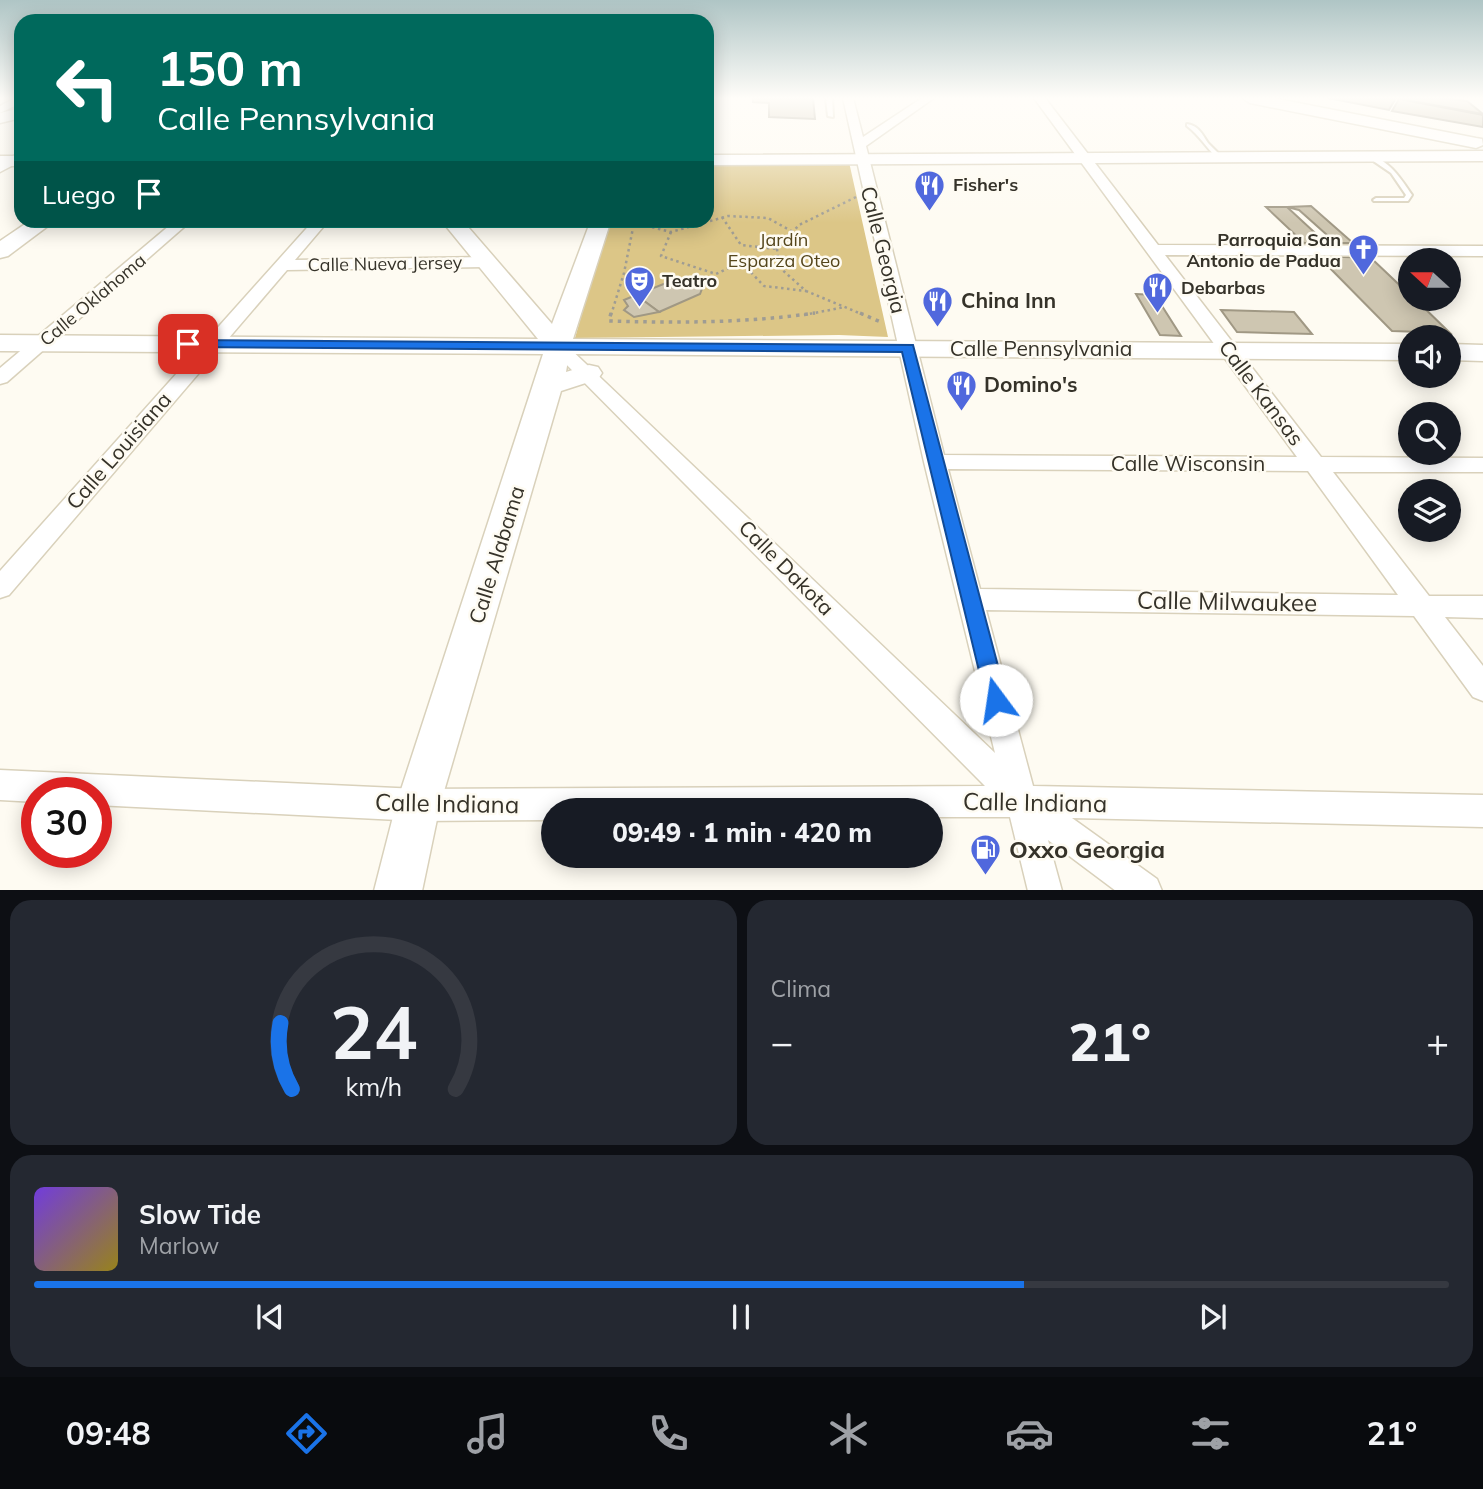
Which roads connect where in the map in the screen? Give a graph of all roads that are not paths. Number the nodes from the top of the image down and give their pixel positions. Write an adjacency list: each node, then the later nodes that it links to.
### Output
1 (856, 140): 6 (street, Calle Georgia)
2 (875, 140): 6 (street)
3 (1071, 140): 9 (street, Calle Kansas)
4 (1203, 140): 10 (lane)
5 (1423, 140): 7 (street)
6 (859, 152): 9 (street); 11 (street); 27 (street, Calle Georgia)
7 (1483, 154): 8 (street)
8 (1371, 156): 10 (street); 12 (lane)
9 (1084, 157): 10 (street); 18 (street, Calle Kansas)
10 (1219, 157)
11 (714, 160)
12 (1376, 200)
13 (34, 228): 19 (street)
14 (177, 228): 24 (street, Calle Oklahoma)
15 (315, 228): 22 (street, Calle Louisiana)
16 (458, 228): 21 (street, Calle Dakota)
17 (614, 228): 26 (street, Calle Alabama)
18 (1153, 250): 20 (street); 28 (street, Calle Kansas)
19 (0, 251)
20 (1483, 251)
21 (486, 262): 22 (street, Calle Nueva Jersey); 26 (street, Calle Dakota)
22 (283, 265): 25 (street, Calle Louisiana)
23 (0, 343): 24 (street, Calle Pennsylvania)
24 (42, 343): 25 (street, Calle Pennsylvania); 33 (street, Calle Oklahoma)
25 (212, 344): 26 (street, Calle Pennsylvania); 38 (street, Calle Louisiana)
26 (558, 347): 27 (street, Calle Pennsylvania); 32 (street, Calle Dakota); 34 (street, Calle Alabama)
27 (908, 348): 28 (street, Calle Pennsylvania); 35 (street, Calle Georgia)
28 (1229, 351): 29 (street, Calle Pennsylvania); 36 (street, Calle Kansas)
29 (1398, 352)
30 (1461, 352): 31 (street)
31 (1483, 352)
32 (589, 373): 34 (street); 44 (street, Calle Dakota)
33 (0, 378)
34 (549, 386): 45 (street, Calle Alabama)
35 (935, 461): 36 (street, Calle Wisconsin); 39 (street, Calle Georgia)
36 (1315, 465): 37 (street, Calle Wisconsin); 40 (street, Calle Kansas)
37 (1483, 465)
38 (0, 588)
39 (971, 599): 40 (street, Calle Milwaukee); 44 (street, Calle Georgia)
40 (1421, 605): 41 (street, Calle Milwaukee); 42 (street, Calle Kansas)
41 (1483, 607)
42 (1483, 688)
43 (0, 785): 45 (street, Calle Indiana)
44 (1022, 801): 45 (street, Calle Indiana); 46 (street, Calle Indiana); 48 (street, Calle Georgia); 49 (street, Calle Dakota)
45 (418, 805): 47 (street, Calle Alabama)
46 (1483, 811)
47 (398, 890)
48 (1045, 890)
49 (1144, 890)

